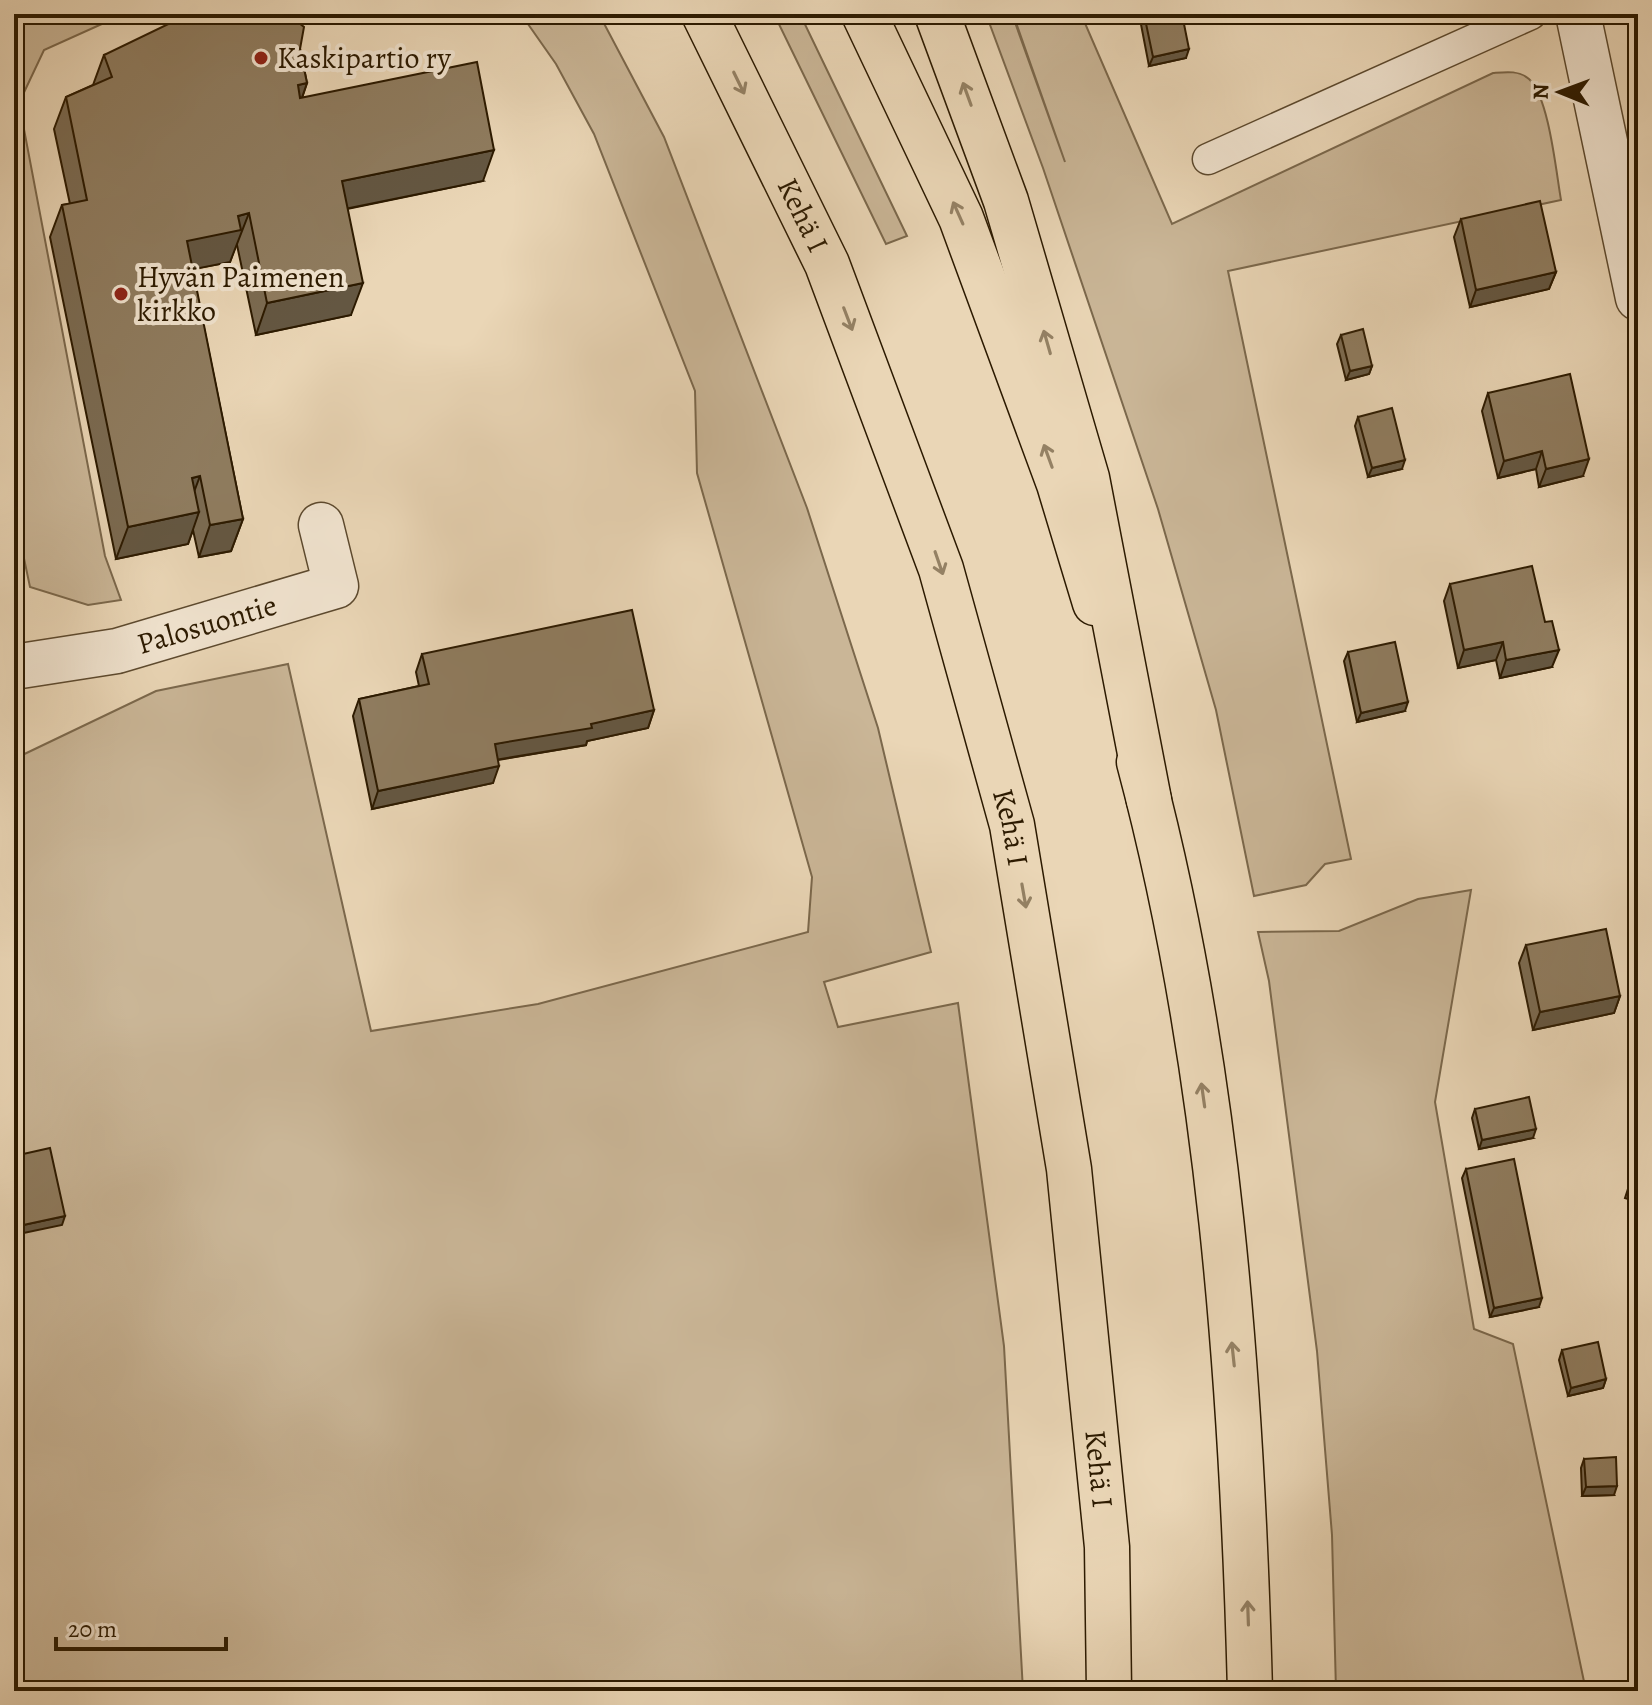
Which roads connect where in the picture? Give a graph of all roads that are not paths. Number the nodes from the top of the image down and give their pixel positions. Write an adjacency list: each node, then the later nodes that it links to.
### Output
1 (704, 14): 11 (highway, Kehä I, one-way to 11)
2 (864, 14): 10 (highway, one-way to 2)
3 (937, 14): 10 (highway, one-way to 3)
4 (1531, 14): 6 (lane)
5 (1578, 14): 7 (street)
6 (1208, 159)
7 (1638, 298)
8 (321, 525): 9 (street, Palosuontie)
9 (14, 667)
10 (1149, 800): 12 (highway, one-way to 10)
11 (1109, 1691)
12 (1250, 1691)

